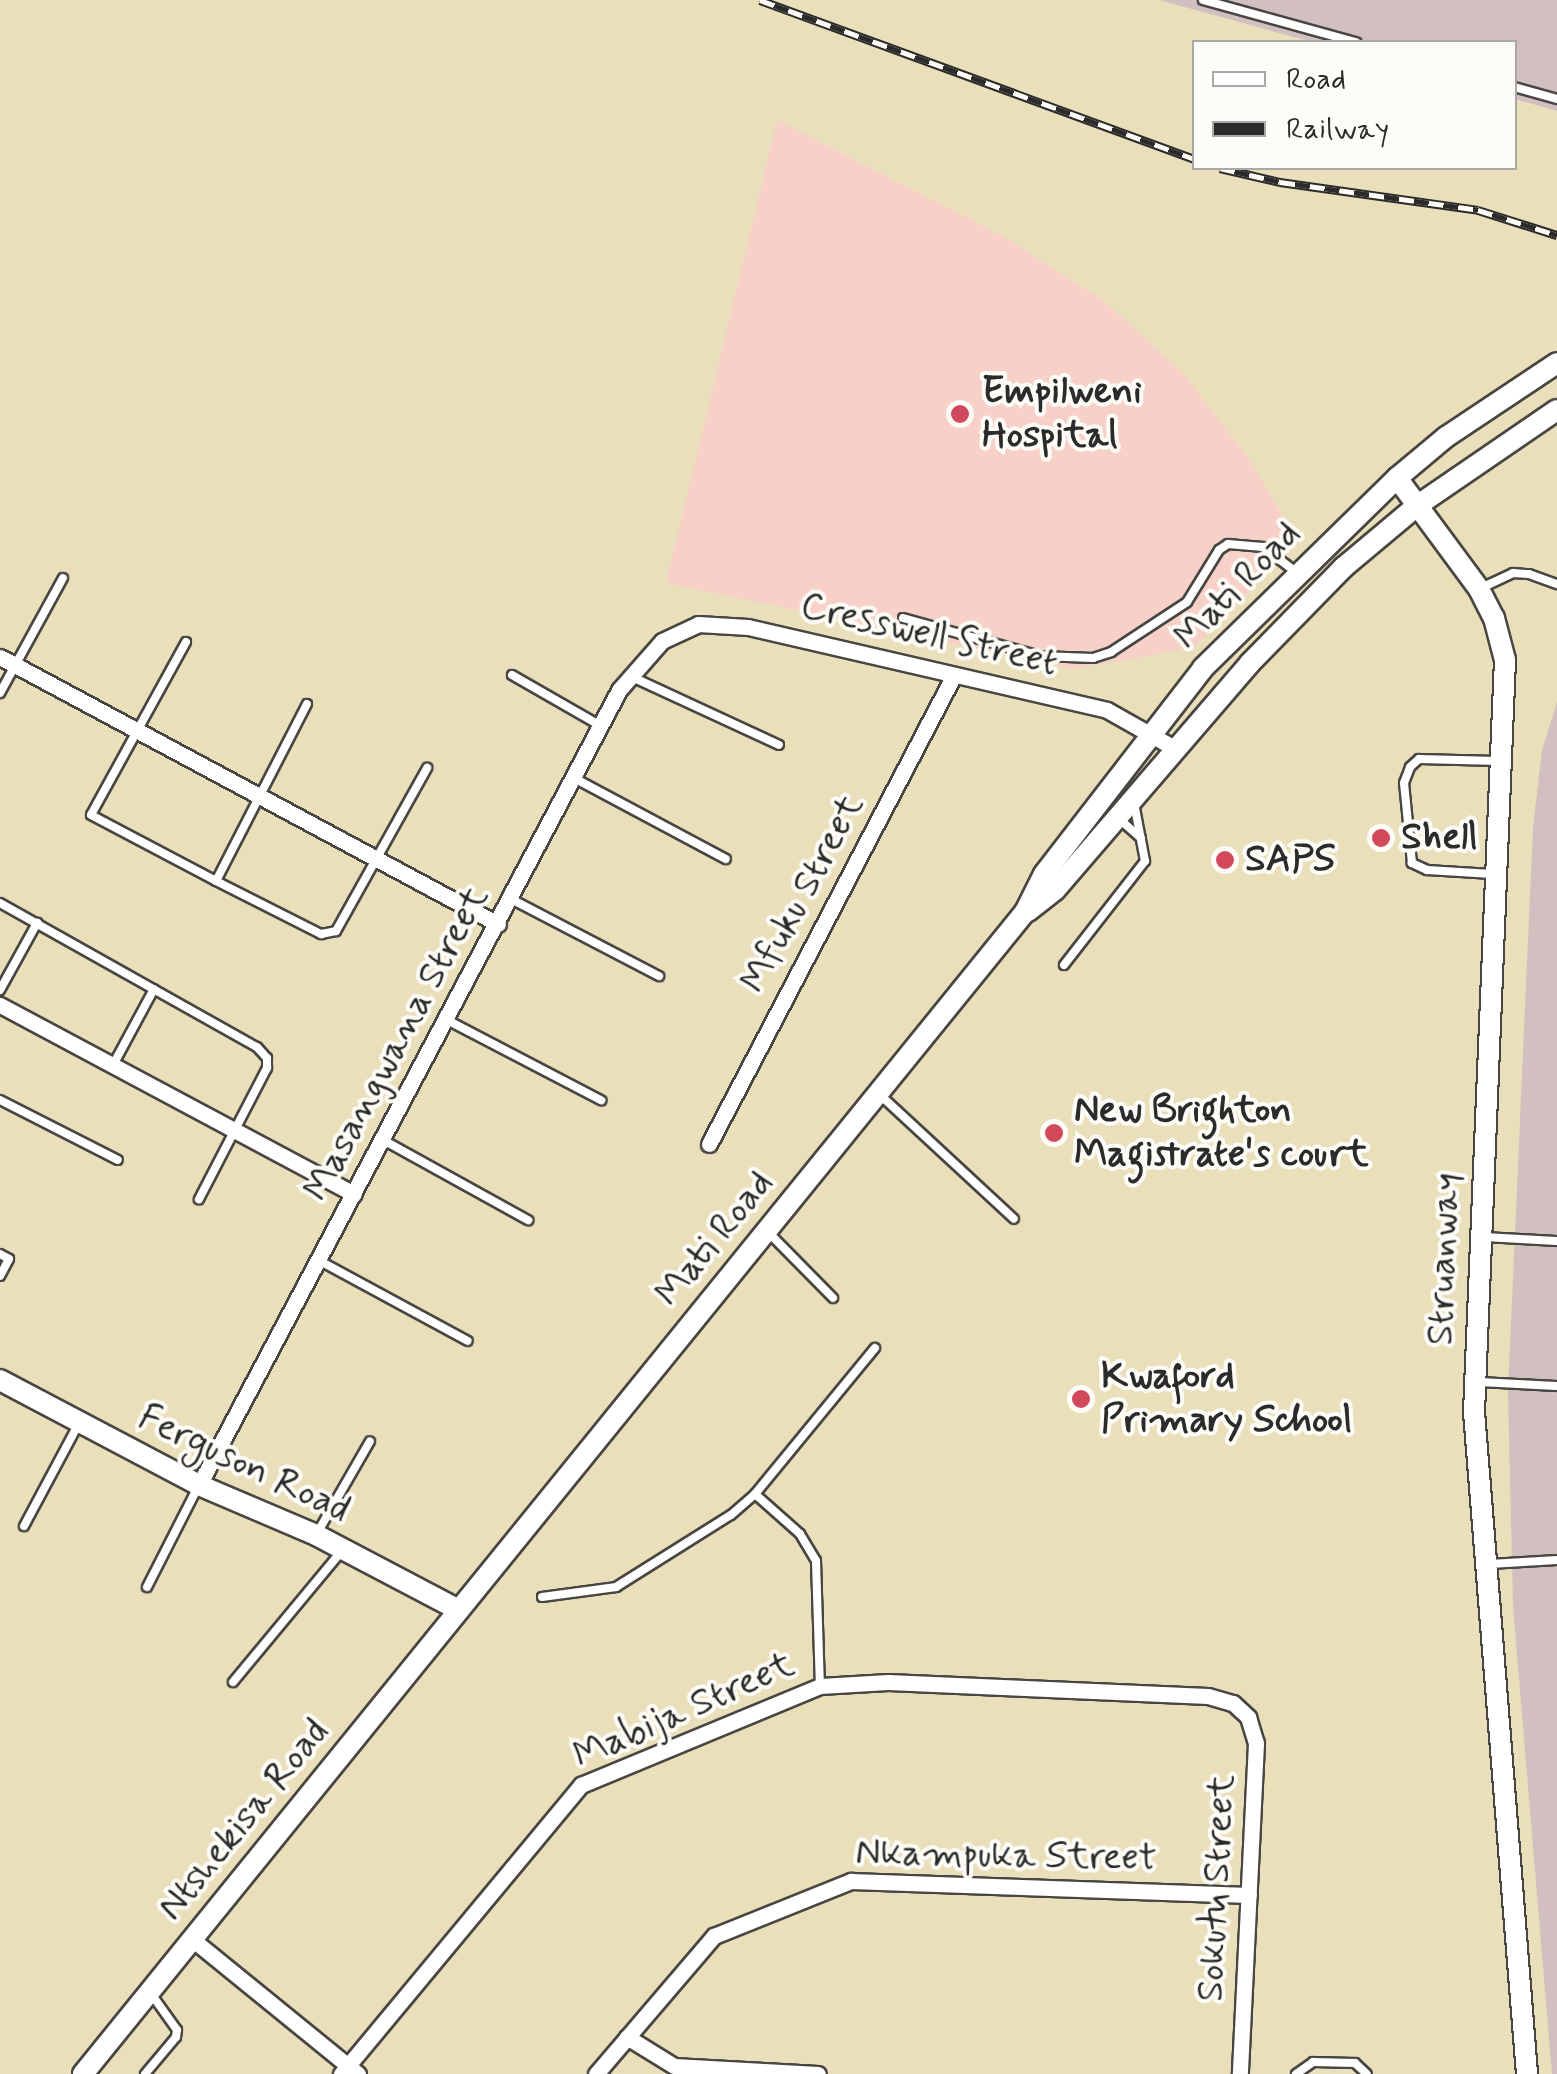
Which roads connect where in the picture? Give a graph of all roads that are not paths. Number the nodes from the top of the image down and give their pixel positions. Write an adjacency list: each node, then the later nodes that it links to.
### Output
1 (1203, 0): 2 (lane)
2 (1349, 40)
3 (1517, 88): 4 (lane)
4 (1557, 99)
5 (1557, 363): 7 (street, Mati Road)
6 (1557, 410): 8 (street, Mati Road)
7 (1397, 478): 8 (street, Struanway); 9 (street, Mati Road)
8 (1418, 505): 12 (street, Struanway); 26 (street, Mati Road)
9 (1296, 572): 13 (lane); 24 (street, Mati Road)
10 (63, 578): 16 (lane)
11 (1557, 584): 12 (lane)
12 (1479, 589): 27 (street, Struanway)
13 (904, 618)
14 (662, 640): 17 (street, Cresswell Street); 19 (street, Masangwana Street)
15 (186, 642): 23 (lane)
16 (7, 661): 20 (lane); 23 (street)
17 (954, 674): 24 (street, Cresswell Street); 56 (street, Mfuku Street)
18 (512, 675): 22 (lane)
19 (630, 676): 22 (street, Masangwana Street); 25 (lane)
20 (0, 693)
21 (306, 704): 30 (lane)
22 (601, 726): 29 (street, Masangwana Street)
23 (136, 731): 30 (street); 38 (lane)
24 (1153, 733): 26 (street, Cresswell Street); 32 (street, Mati Road)
25 (779, 745)
26 (1176, 749): 31 (street, Mati Road)
27 (1502, 761): 37 (street, Struanway); 37 (lane)
28 (427, 768): 36 (lane)
29 (574, 778): 35 (lane); 39 (street, Masangwana Street)
30 (258, 796): 36 (street); 38 (lane)
31 (1134, 799): 33 (street, Mati Road); 34 (lane)
32 (1101, 802): 33 (lane); 41 (street, Mati Road)
33 (1118, 817): 34 (lane); 41 (street, Mati Road)
34 (1141, 838): 44 (lane)
35 (726, 859)
36 (378, 860): 38 (lane); 43 (street)
37 (1497, 874): 63 (street, Struanway)
38 (216, 881)
39 (511, 899): 43 (street, Masangwana Street); 45 (lane)
40 (0, 902): 42 (lane)
41 (1025, 912): 51 (street, Mati Road)
42 (36, 923): 46 (lane); 47 (lane)
43 (498, 924): 49 (street, Masangwana Street)
44 (1064, 965)
45 (659, 976)
46 (154, 989): 50 (lane); 54 (lane)
47 (0, 990)
48 (0, 1005): 50 (street)
49 (447, 1020): 53 (lane); 55 (street, Masangwana Street)
50 (113, 1065): 54 (street)
51 (878, 1093): 60 (lane); 62 (street, Mati Road)
52 (0, 1100): 57 (lane)
53 (600, 1100)
54 (234, 1130): 58 (street); 59 (lane)
55 (382, 1140): 58 (street, Masangwana Street); 61 (lane)
56 (710, 1144)
57 (118, 1160)
58 (354, 1194): 66 (street, Masangwana Street)
59 (199, 1199)
60 (1014, 1219)
61 (528, 1220)
62 (767, 1231): 68 (lane); 85 (street, Mati Road)
63 (1479, 1237): 64 (lane); 72 (street, Struanway)
64 (1557, 1241)
65 (0, 1254): 67 (lane)
66 (318, 1260): 69 (lane); 76 (street, Masangwana Street)
67 (0, 1276)
68 (833, 1298)
69 (468, 1341)
70 (875, 1348): 77 (lane)
71 (0, 1380): 74 (street, Ferguson Road)
72 (1474, 1381): 73 (lane); 82 (street, Struanway)
73 (1557, 1386)
74 (80, 1423): 76 (street, Ferguson Road); 78 (lane)
75 (370, 1441): 79 (lane)
76 (199, 1485): 79 (street, Ferguson Road); 83 (lane)
77 (755, 1494): 84 (lane); 87 (lane)
78 (24, 1526)
79 (316, 1535): 80 (street, Ferguson Road)
80 (343, 1549): 85 (street, Ferguson Road); 86 (lane)
81 (1557, 1560): 82 (lane)
82 (1486, 1564): 101 (street, Struanway)
83 (147, 1587)
84 (542, 1597)
85 (459, 1610): 90 (street, Ntshekisa Road)
86 (232, 1682)
87 (820, 1686): 88 (street, Mabija Street); 93 (street, Mabija Street)
88 (1240, 1709): 89 (street, Sokutu Street)
89 (1249, 1895): 92 (street, Nkampuka Street); 98 (street, Sokutu Street)
90 (192, 1940): 91 (street, Ntshekisa Road); 93 (street)
91 (149, 1992): 94 (street, Ntshekisa Road); 95 (lane)
92 (627, 2037): 96 (street, Nkampuka Street); 97 (street)
93 (349, 2071)
94 (82, 2074)
95 (145, 2074)
96 (596, 2074)
97 (818, 2074)
98 (1240, 2074)
99 (1296, 2074): 100 (lane)
100 (1367, 2074)
101 (1527, 2074)

